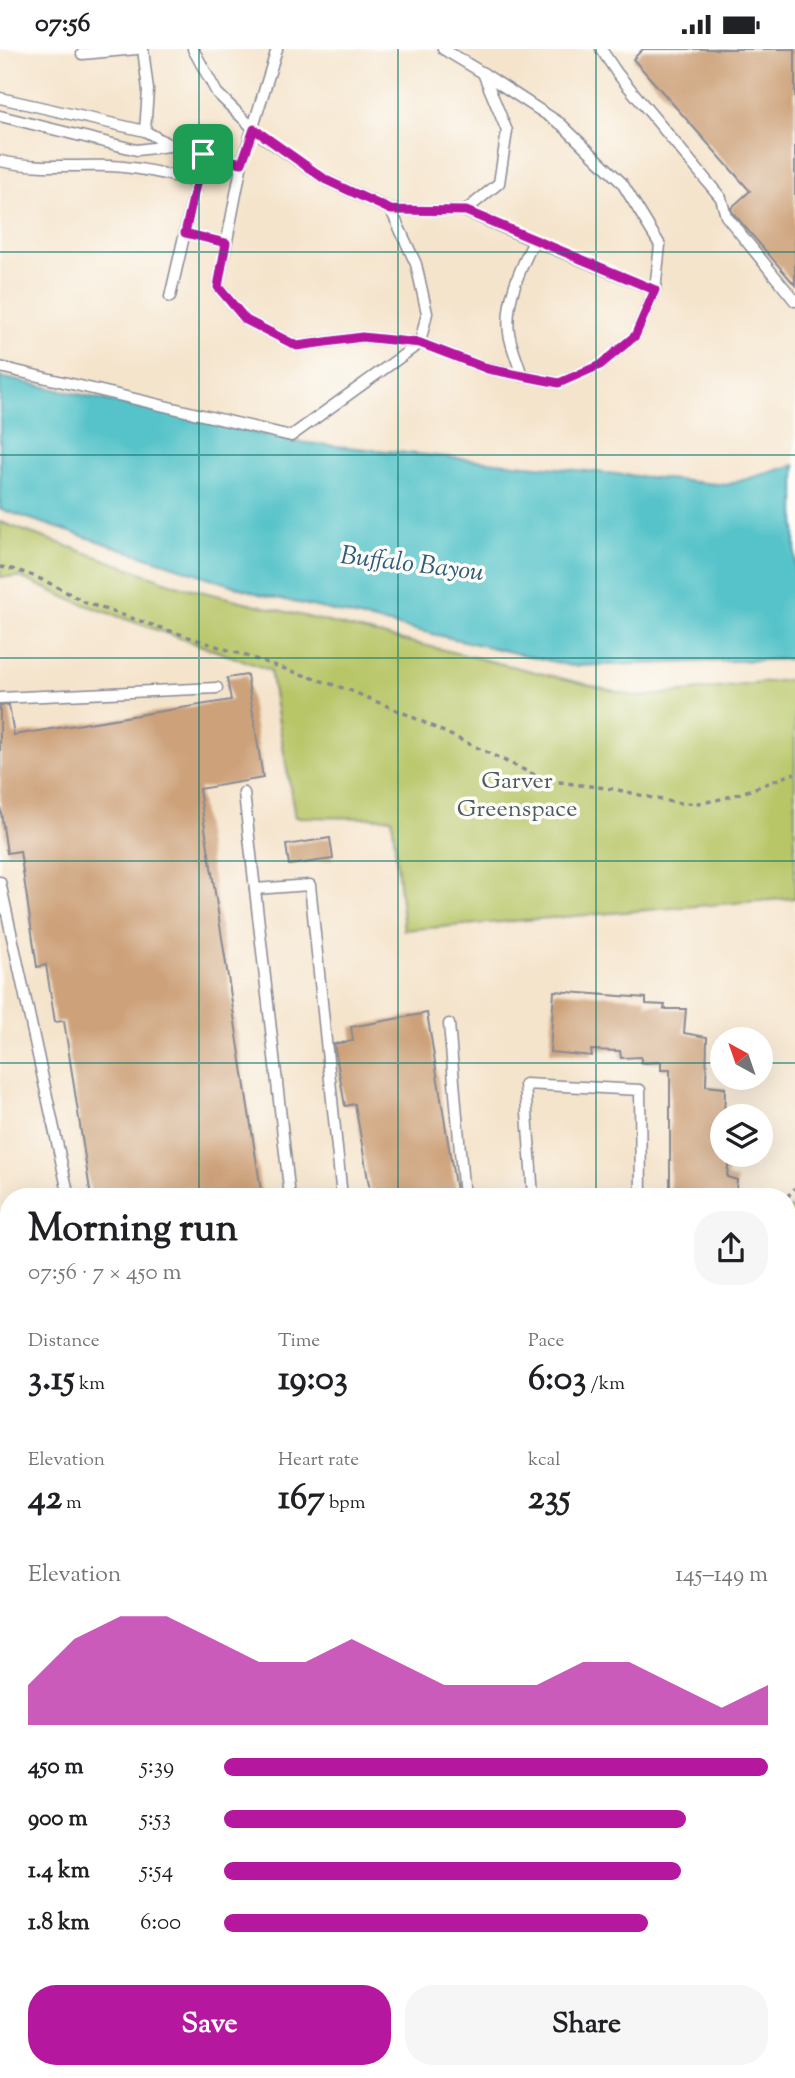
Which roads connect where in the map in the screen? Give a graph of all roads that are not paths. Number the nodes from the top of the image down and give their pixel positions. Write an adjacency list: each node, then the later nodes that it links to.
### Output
1 (137, 49): 8 (lane)
2 (143, 49): 13 (lane)
3 (193, 49): 12 (lane)
4 (277, 49): 12 (lane)
5 (443, 49): 9 (lane)
6 (617, 49): 7 (lane)
7 (604, 53): 26 (lane)
8 (82, 54)
9 (483, 73): 20 (lane); 24 (lane)
10 (0, 98): 13 (lane)
11 (0, 116): 14 (lane)
12 (254, 129): 17 (lane); 19 (lane)
13 (145, 131): 14 (lane)
14 (170, 145): 15 (lane)
15 (203, 154): 17 (lane); 18 (lane)
16 (0, 161): 18 (lane)
17 (242, 163): 23 (lane)
18 (197, 182): 21 (lane)
19 (391, 210): 20 (lane); 27 (lane)
20 (466, 211): 22 (lane)
21 (185, 233): 23 (lane); 25 (lane)
22 (534, 241): 24 (lane); 29 (lane)
23 (226, 243): 27 (lane)
24 (655, 290): 29 (lane)
25 (170, 297)
26 (795, 301)
27 (420, 343): 28 (lane); 29 (lane)
28 (0, 367)
29 (522, 376)
30 (217, 688): 31 (lane)
31 (0, 698)
32 (244, 793): 34 (lane)
33 (0, 882): 36 (lane)
34 (255, 889): 37 (lane); 38 (lane)
35 (449, 1024): 39 (lane)
36 (67, 1188)
37 (289, 1188)
38 (341, 1188)
39 (463, 1188)
40 (532, 1188): 41 (lane)
41 (641, 1188)

